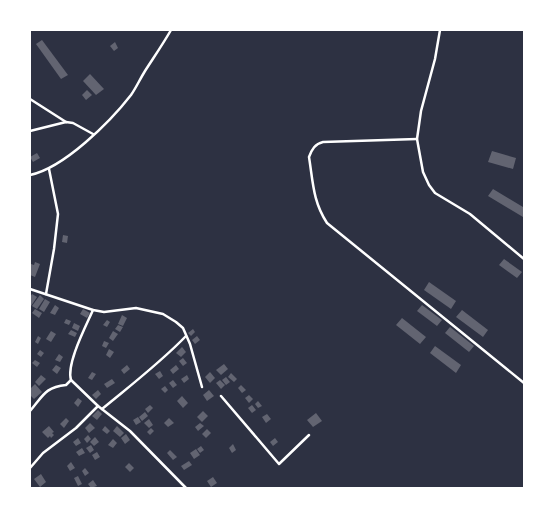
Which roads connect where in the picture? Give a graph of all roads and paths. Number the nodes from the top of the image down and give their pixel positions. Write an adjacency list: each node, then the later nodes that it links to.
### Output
1 (171, 30): 6 (street)
2 (440, 30): 7 (street)
3 (30, 98): 4 (street)
4 (66, 122): 5 (street); 6 (street)
5 (30, 132)
6 (93, 134): 8 (street)
7 (417, 139): 10 (street); 16 (street)
8 (49, 169): 9 (street); 12 (street)
9 (30, 176)
10 (524, 258)
11 (30, 289): 12 (street)
12 (46, 294): 13 (street)
13 (93, 310): 14 (street); 15 (street)
14 (186, 336): 17 (street); 20 (street)
15 (71, 380): 19 (street); 21 (street)
16 (524, 383)
17 (202, 387)
18 (220, 396): 22 (street)
19 (98, 406): 20 (street); 23 (street)
20 (102, 409): 24 (street)
21 (30, 411)
22 (310, 435)
23 (30, 468)
24 (186, 488)

